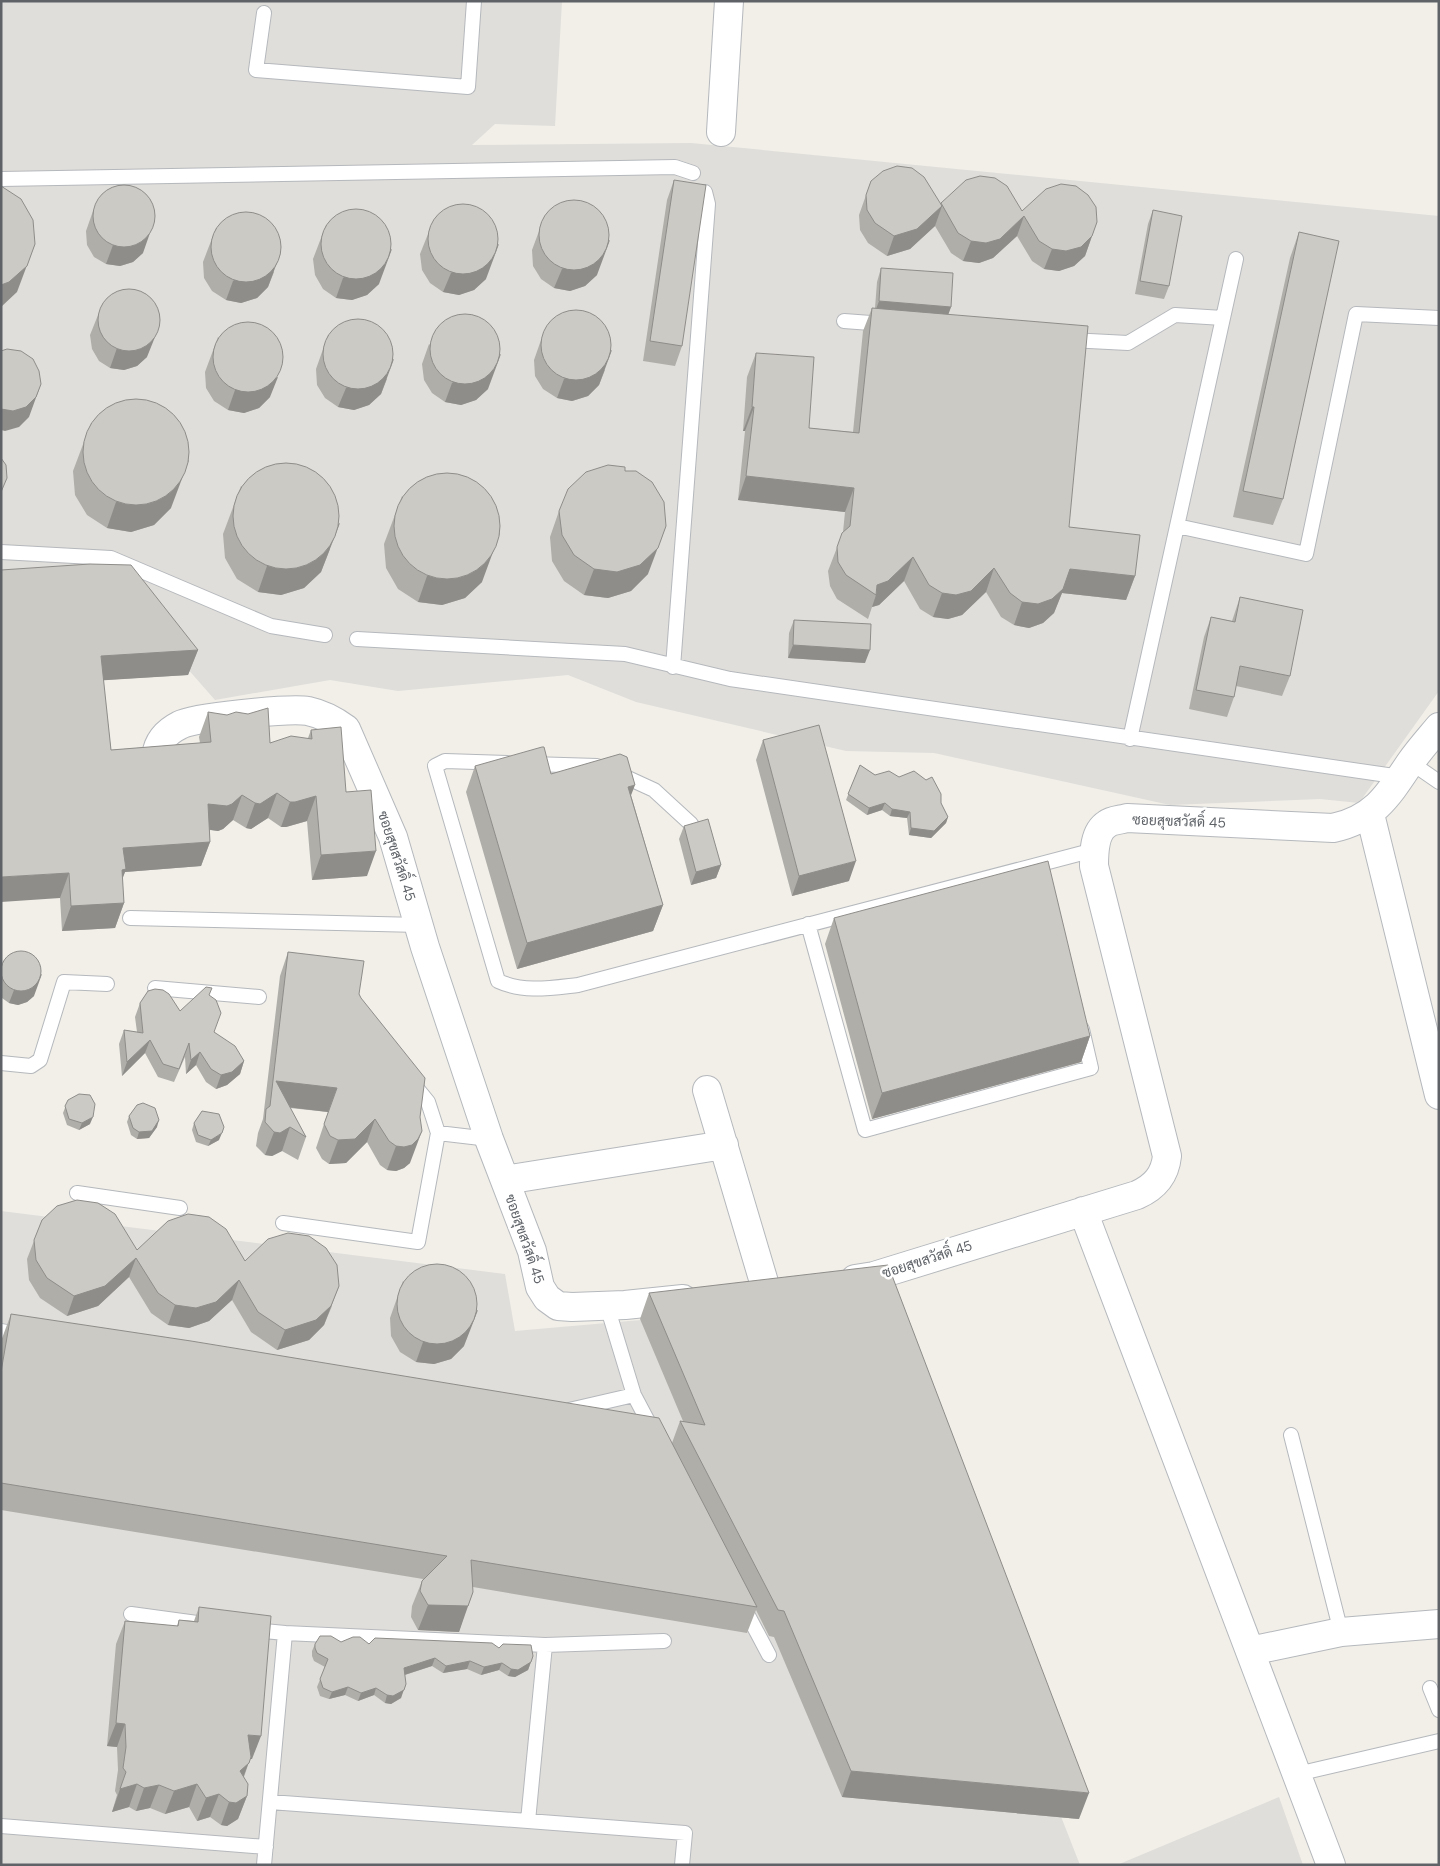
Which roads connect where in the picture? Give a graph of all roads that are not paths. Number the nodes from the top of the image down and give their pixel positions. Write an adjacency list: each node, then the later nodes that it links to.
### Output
1 (474, 1): 3 (lane)
2 (729, 1): 4 (street)
3 (264, 13)
4 (721, 132)
5 (693, 173): 6 (lane)
6 (1, 179)
7 (705, 192): 18 (lane)
8 (1236, 259): 9 (lane)
9 (1223, 318): 13 (lane); 14 (lane)
10 (1439, 318): 14 (lane)
11 (844, 321): 12 (lane)
12 (902, 326)
13 (1057, 339)
14 (1177, 526): 20 (lane)
15 (1, 552): 16 (lane)
16 (325, 635)
17 (357, 639): 18 (lane)
18 (673, 667): 20 (lane)
19 (1439, 727): 22 (street, ซอยสุขสวัสดิ์ 45)
20 (1130, 739): 22 (lane)
21 (156, 756): 31 (street, ซอยสุขสวัสดิ์ 45)
22 (1406, 770): 23 (lane); 24 (street, ซอยสุขสวัสดิ์ 45)
23 (1439, 782)
24 (1370, 814): 26 (street, ซอยสุขสวัสดิ์ 45); 39 (street)
25 (691, 824): 30 (lane)
26 (1094, 850): 27 (lane); 46 (street, ซอยสุขสวัสดิ์ 45)
27 (1043, 862): 28 (lane); 30 (lane)
28 (1047, 881)
29 (130, 918): 31 (lane)
30 (808, 924): 35 (lane)
31 (419, 925): 41 (street, ซอยสุขสวัสดิ์ 45)
32 (107, 984): 36 (lane)
33 (154, 988): 34 (lane)
34 (259, 997)
35 (1078, 1012)
36 (1, 1063)
37 (403, 1071): 40 (lane)
38 (707, 1090): 42 (street)
39 (1439, 1095)
40 (438, 1133): 41 (lane); 47 (lane)
41 (489, 1139): 43 (street, ซอยสุขสวัสดิ์ 45)
42 (724, 1145): 43 (street); 50 (street)
43 (505, 1180): 53 (street, ซอยสุขสวัสดิ์ 45)
44 (77, 1193): 45 (lane)
45 (180, 1208)
46 (1083, 1211): 48 (street, ซอยสุขสวัสดิ์ 45); 69 (street)
47 (283, 1223)
48 (829, 1282)
49 (793, 1286): 50 (street)
50 (766, 1289): 51 (street)
51 (738, 1292)
52 (710, 1296): 53 (street, ซอยสุขสวัสดิ์ 45)
53 (607, 1306): 56 (lane)
54 (1, 1332): 55 (lane)
55 (40, 1337)
56 (634, 1395): 57 (lane); 59 (lane)
57 (559, 1410)
58 (1291, 1435): 65 (lane)
59 (658, 1440)
60 (738, 1595): 70 (lane)
61 (131, 1614): 62 (lane)
62 (209, 1624)
63 (1439, 1624): 65 (street)
64 (238, 1628): 66 (lane)
65 (1341, 1632): 69 (street)
66 (285, 1633): 68 (lane); 75 (lane)
67 (664, 1641): 68 (lane)
68 (545, 1645): 76 (lane)
69 (1250, 1651): 74 (street)
70 (769, 1655)
71 (1430, 1688): 72 (lane)
72 (1439, 1710)
73 (1439, 1741): 74 (lane)
74 (1296, 1774): 81 (street)
75 (270, 1802): 76 (lane); 78 (lane)
76 (528, 1821): 80 (lane)
77 (1, 1826): 78 (lane)
78 (266, 1847): 79 (lane)
79 (264, 1865)
80 (682, 1865)
81 (1331, 1865)

